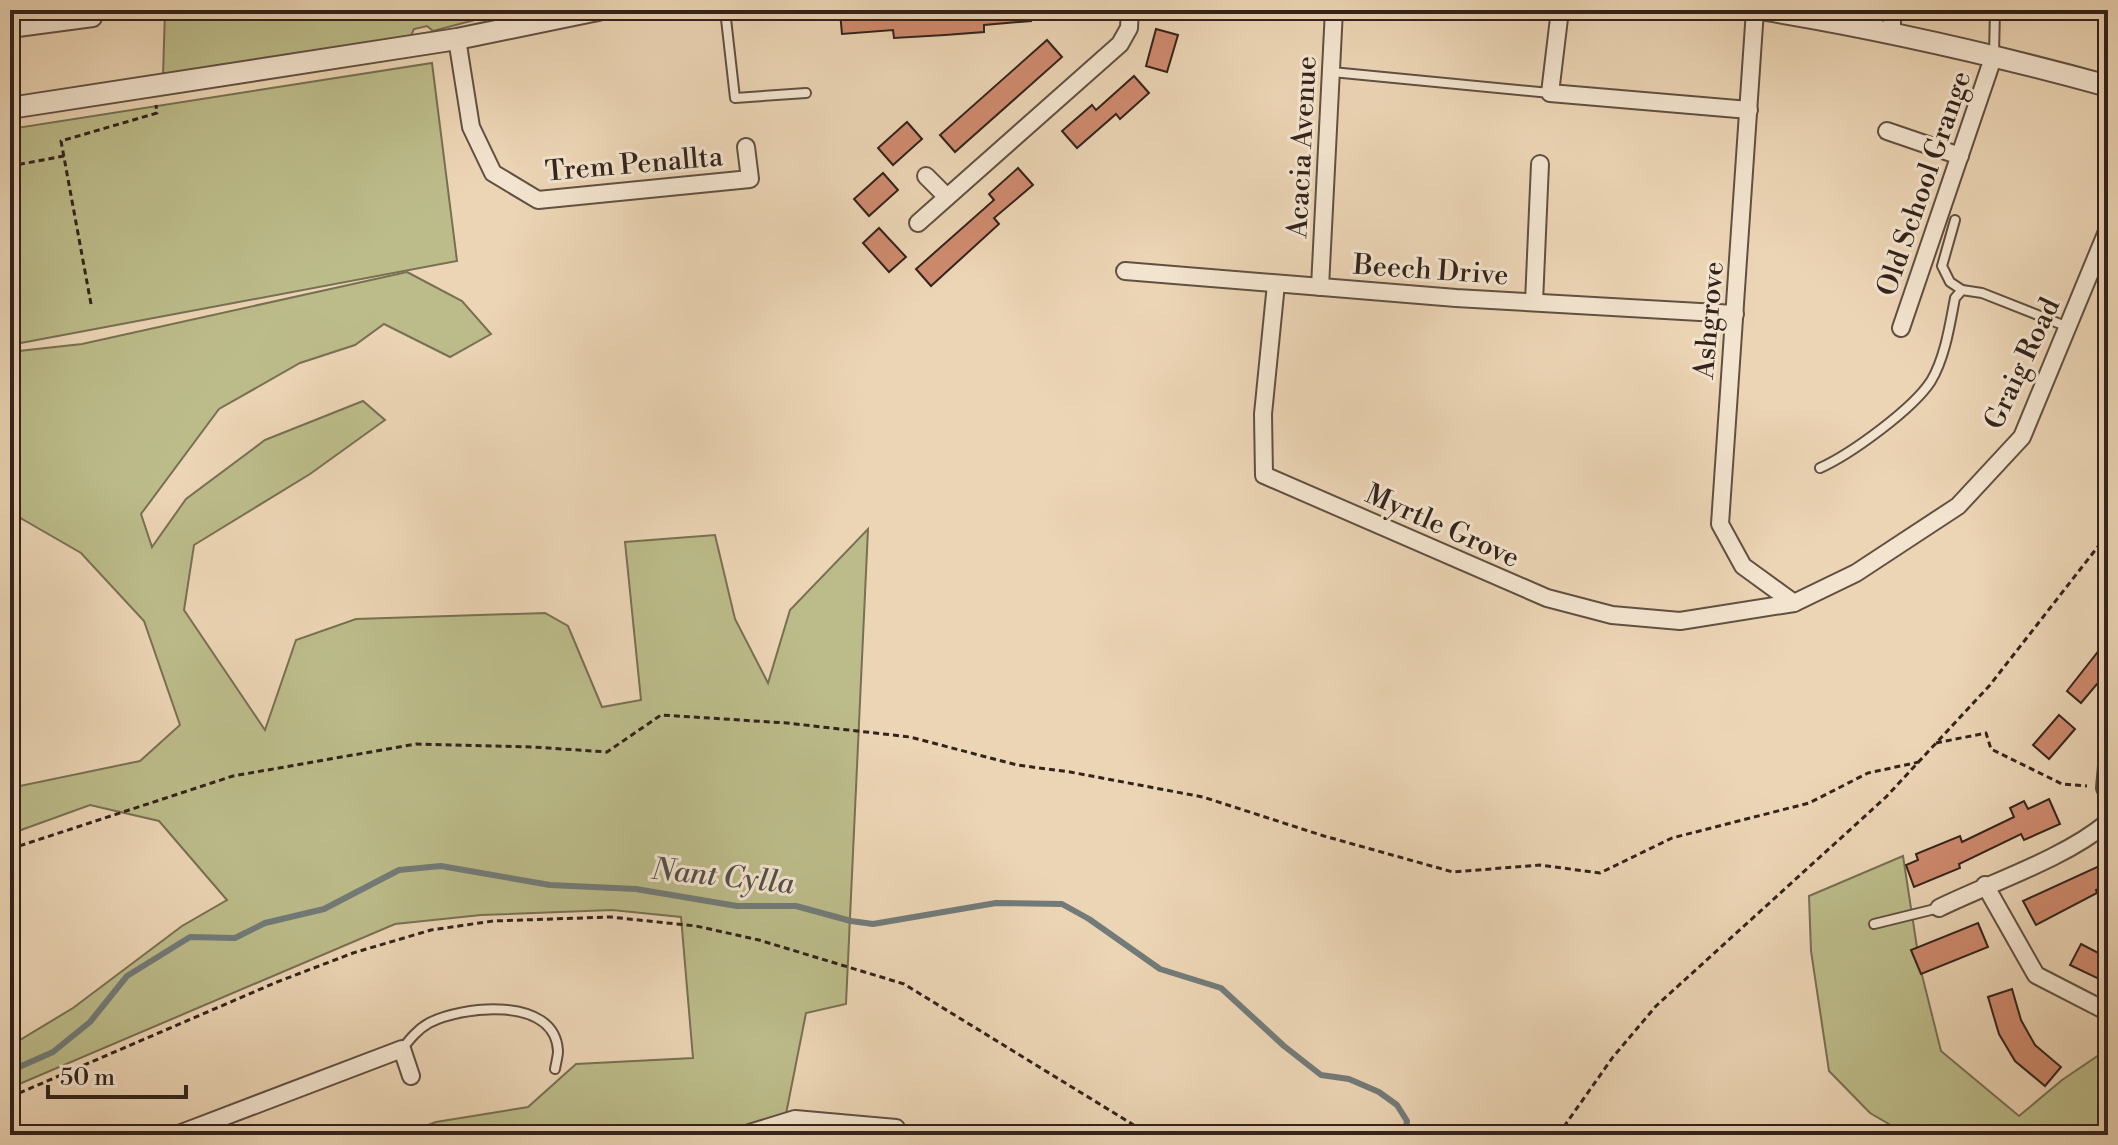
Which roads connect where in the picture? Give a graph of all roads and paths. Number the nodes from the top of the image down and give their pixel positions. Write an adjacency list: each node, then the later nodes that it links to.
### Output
1 (598, 10): 10 (street)
2 (725, 10): 19 (lane)
3 (1130, 10): 30 (street)
4 (1334, 10): 16 (street, Acacia Avenue)
5 (1560, 10): 20 (street)
6 (1755, 10): 22 (street, Ashgrove)
7 (1766, 10): 13 (street)
8 (1892, 10): 13 (street)
9 (1995, 10): 15 (lane)
10 (559, 14): 14 (street)
11 (93, 18): 12 (street)
12 (10, 29)
13 (1892, 34): 15 (street)
14 (457, 39): 17 (street); 24 (street, Trem Penallta)
15 (1994, 55): 18 (street); 26 (street, Old School Grange)
16 (1332, 72): 20 (lane); 36 (street, Acacia Avenue)
17 (153, 85): 21 (street); 25 (path)
18 (2108, 86)
19 (806, 93)
20 (1550, 93): 22 (street)
21 (10, 108)
22 (1749, 110): 40 (street, Ashgrove)
23 (1887, 131): 26 (street)
24 (746, 147)
25 (64, 156): 28 (path); 39 (path)
26 (1960, 156): 41 (street, Old School Grange)
27 (1540, 164): 38 (street)
28 (16, 172)
29 (926, 176): 30 (street)
30 (947, 197): 32 (street)
31 (1955, 220): 37 (lane)
32 (918, 223)
33 (2108, 229): 42 (street, Graig Road)
34 (1125, 271): 35 (street, Beech Drive)
35 (1276, 284): 36 (street, Beech Drive); 45 (street, Myrtle Grove)
36 (1320, 287): 38 (street, Beech Drive)
37 (1962, 290): 42 (lane); 43 (lane)
38 (1534, 302): 40 (street, Beech Drive)
39 (91, 304)
40 (1735, 314): 45 (street, Ashgrove)
41 (1901, 328)
42 (2069, 328): 45 (street, Graig Road)
43 (1820, 468)
44 (2108, 527): 46 (path)
45 (1794, 603)
46 (1936, 743): 48 (path); 49 (path)
47 (2108, 755): 49 (street)
48 (1919, 762): 51 (path); 65 (path)
49 (2106, 791)
50 (2108, 822): 52 (street)
51 (10, 849)
52 (1985, 885): 53 (street); 55 (street)
53 (1939, 908): 54 (lane)
54 (1874, 924)
55 (2108, 1012)
56 (402, 1049): 57 (lane); 58 (street); 61 (street)
57 (555, 1069)
58 (411, 1076)
59 (10, 1097): 64 (path)
60 (896, 1128): 63 (street)
61 (211, 1129): 62 (street)
62 (176, 1135)
63 (743, 1135)
64 (1150, 1135)
65 (1558, 1135)

